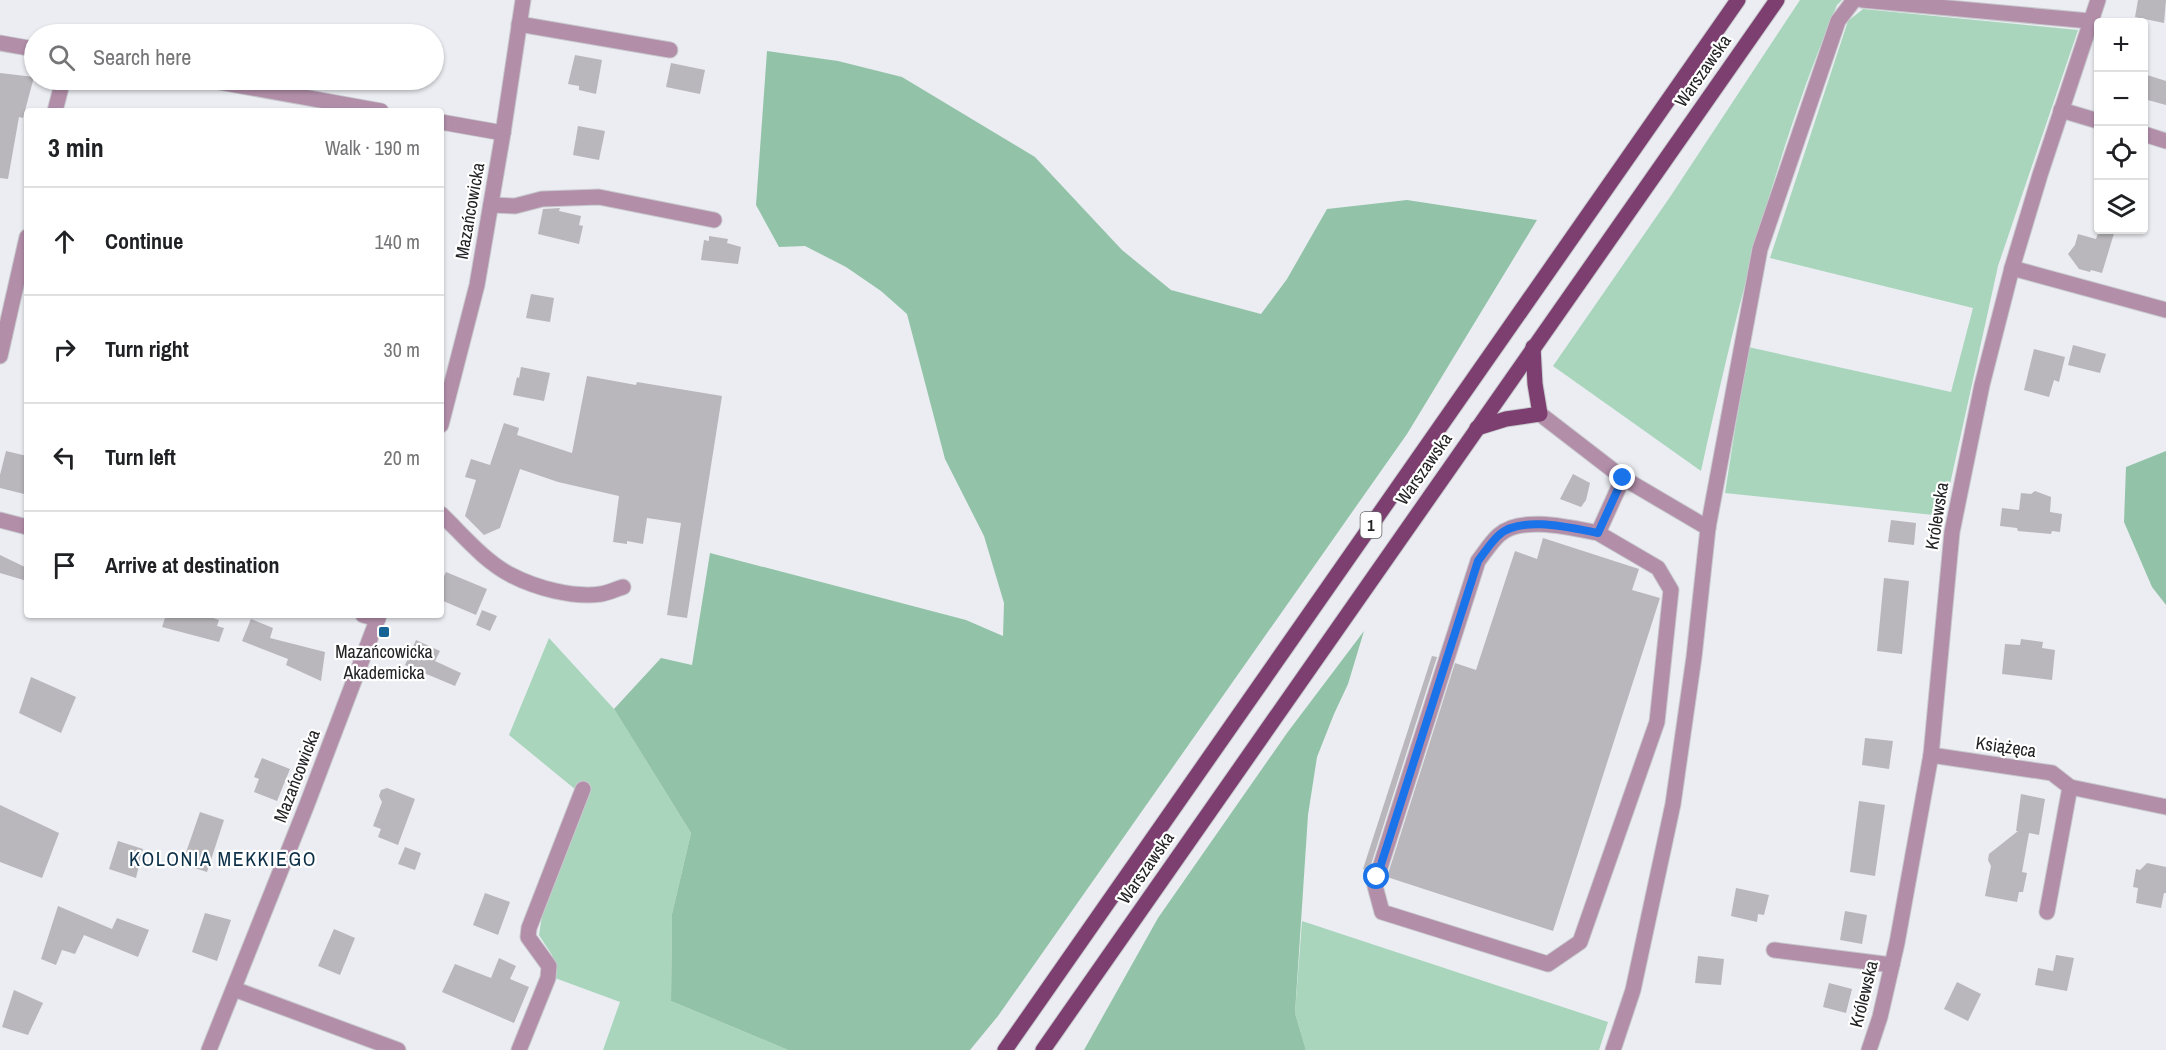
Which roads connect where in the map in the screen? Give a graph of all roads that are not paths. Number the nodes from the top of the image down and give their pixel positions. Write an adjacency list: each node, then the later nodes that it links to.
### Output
1 (523, 0): 8 (street, Mazańcowicka)
2 (1738, 0): 52 (main road, Warszawska / 1)
3 (1777, 0): 27 (main road, Warszawska / 1)
4 (1854, 0): 36 (street)
5 (1862, 0): 7 (street)
6 (2098, 0): 7 (street, Królewska)
7 (2090, 21): 16 (street, Królewska)
8 (519, 24): 11 (street); 19 (street, Mazańcowicka)
9 (0, 43): 10 (street)
10 (24, 47)
11 (670, 50)
12 (61, 90): 14 (street)
13 (264, 90): 15 (street)
14 (57, 108)
15 (364, 108)
16 (2061, 110): 17 (street); 25 (street, Królewska)
17 (2094, 120)
18 (444, 123): 19 (street)
19 (503, 133): 22 (street, Mazańcowicka)
20 (2148, 135): 21 (street)
21 (2166, 141)
22 (491, 205): 23 (street); 29 (street, Mazańcowicka)
23 (714, 220)
24 (24, 250): 28 (street)
25 (2012, 267): 26 (street); 40 (street, Królewska)
26 (2166, 310)
27 (1533, 347): 30 (main road); 31 (main road, Warszawska / 1)
28 (0, 356)
29 (444, 413)
30 (1540, 414): 31 (main road); 32 (street)
31 (1477, 428): 48 (main road, Warszawska / 1)
32 (1623, 478): 36 (street); 37 (street)
33 (444, 517): 38 (street)
34 (0, 520): 35 (street)
35 (24, 526)
36 (1708, 528): 55 (street)
37 (1598, 533): 37 (street)
38 (623, 587)
39 (372, 618): 47 (street, Mazańcowicka)
40 (1931, 755): 41 (street, Książęca); 46 (street, Królewska)
41 (2070, 787): 43 (street, Książęca); 44 (street)
42 (582, 789): 51 (street)
43 (2166, 807)
44 (2047, 912)
45 (1774, 950): 46 (street)
46 (1892, 965): 56 (street, Królewska)
47 (234, 989): 49 (street, Mazańcowicka); 50 (street)
48 (1063, 1022): 53 (main road, Warszawska / 1); 54 (main road)
49 (209, 1050)
50 (398, 1050)
51 (519, 1050)
52 (1005, 1050)
53 (1043, 1050)
54 (1056, 1050)
55 (1613, 1050)
56 (1869, 1050)

